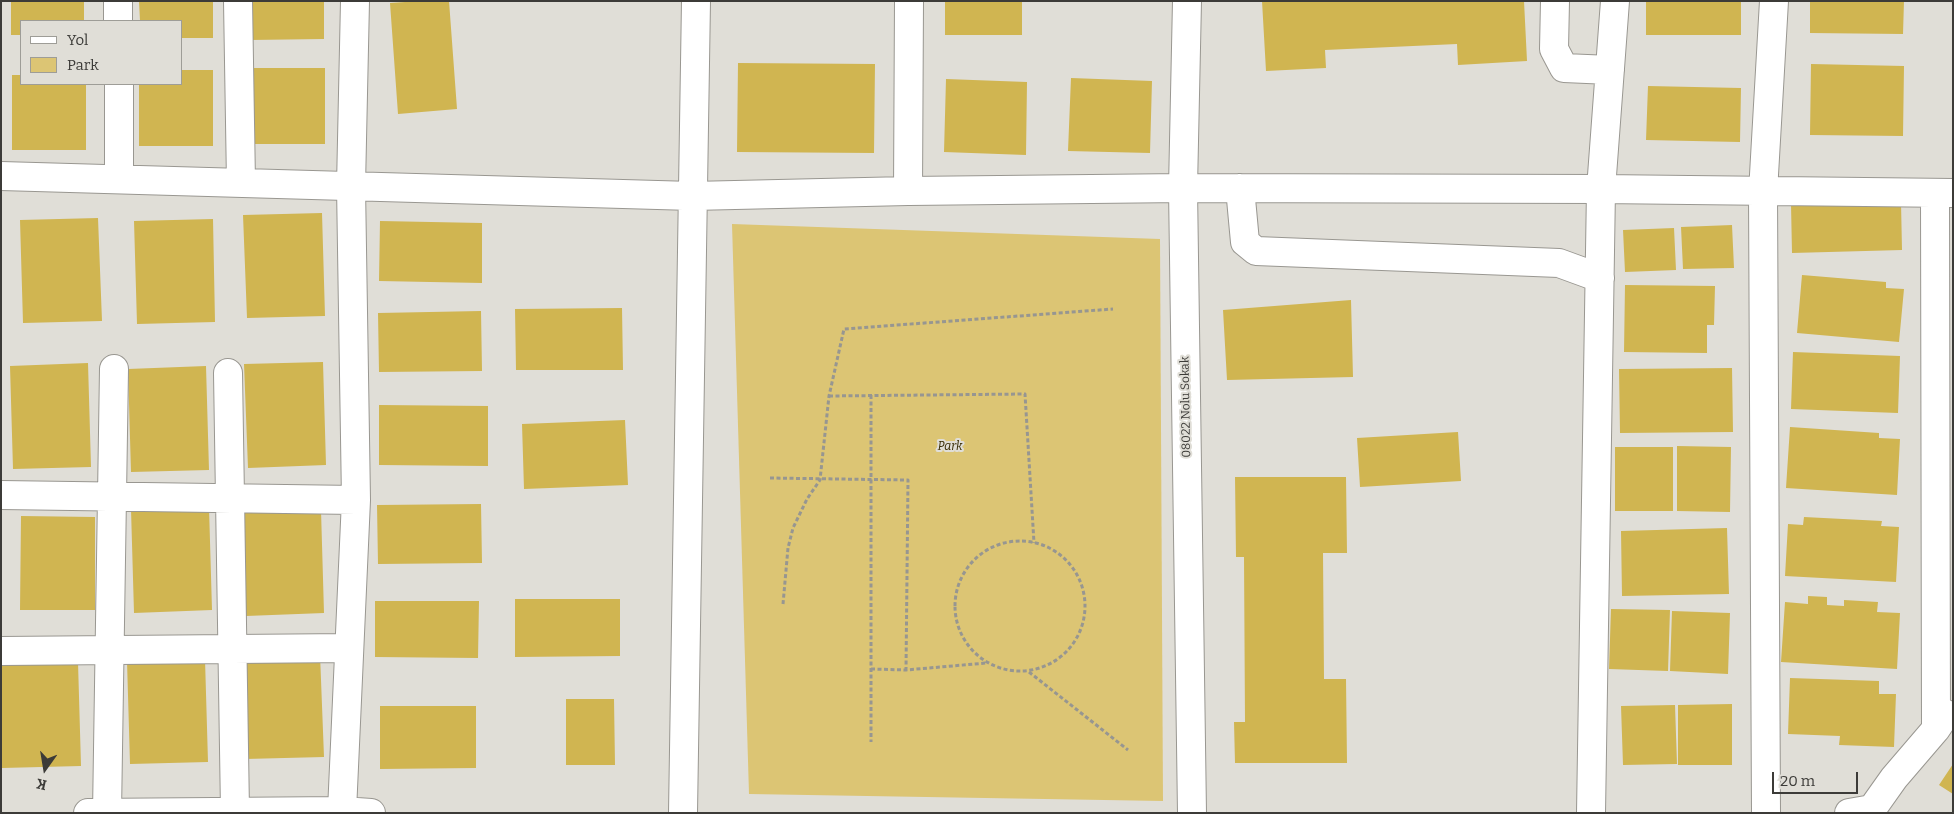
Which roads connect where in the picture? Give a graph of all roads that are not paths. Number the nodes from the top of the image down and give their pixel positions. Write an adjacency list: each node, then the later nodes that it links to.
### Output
1 (118, 1): 10 (street)
2 (238, 1): 15 (street)
3 (355, 1): 16 (street)
4 (696, 1): 23 (street)
5 (909, 1): 20 (street)
6 (1187, 1): 17 (street, 08022 Nolu Sokak)
7 (1555, 1): 11 (street)
8 (1615, 1): 11 (street)
9 (1774, 1): 21 (street)
10 (118, 20)
11 (1610, 70): 19 (street)
12 (119, 85): 14 (street)
13 (1, 176): 14 (street)
14 (119, 179): 15 (street)
15 (241, 183): 16 (street)
16 (351, 186): 23 (street); 31 (street)
17 (1183, 188): 18 (street); 20 (street); 45 (street, 08022 Nolu Sokak)
18 (1240, 188): 19 (street); 24 (street)
19 (1601, 189): 21 (street); 24 (street)
20 (908, 191): 23 (street)
21 (1763, 192): 22 (street); 47 (street)
22 (1944, 193): 25 (street)
23 (692, 196): 44 (street)
24 (1600, 278): 46 (street)
25 (1944, 290): 37 (street)
26 (114, 369): 29 (street)
27 (228, 373): 30 (street)
28 (1, 495): 29 (street)
29 (112, 496): 30 (street); 34 (street)
30 (230, 498): 31 (street); 35 (street)
31 (356, 500): 32 (street)
32 (349, 648): 35 (street); 38 (street)
33 (1, 650): 34 (street)
34 (110, 650): 35 (street); 40 (street)
35 (232, 650): 41 (street)
36 (1953, 704): 37 (street)
37 (1936, 729): 39 (street)
38 (342, 810): 41 (street); 43 (street)
39 (1867, 811)
40 (107, 812): 41 (street); 42 (street)
41 (235, 812)
42 (88, 813)
43 (371, 813)
44 (683, 813)
45 (1192, 813)
46 (1591, 813)
47 (1766, 813)

